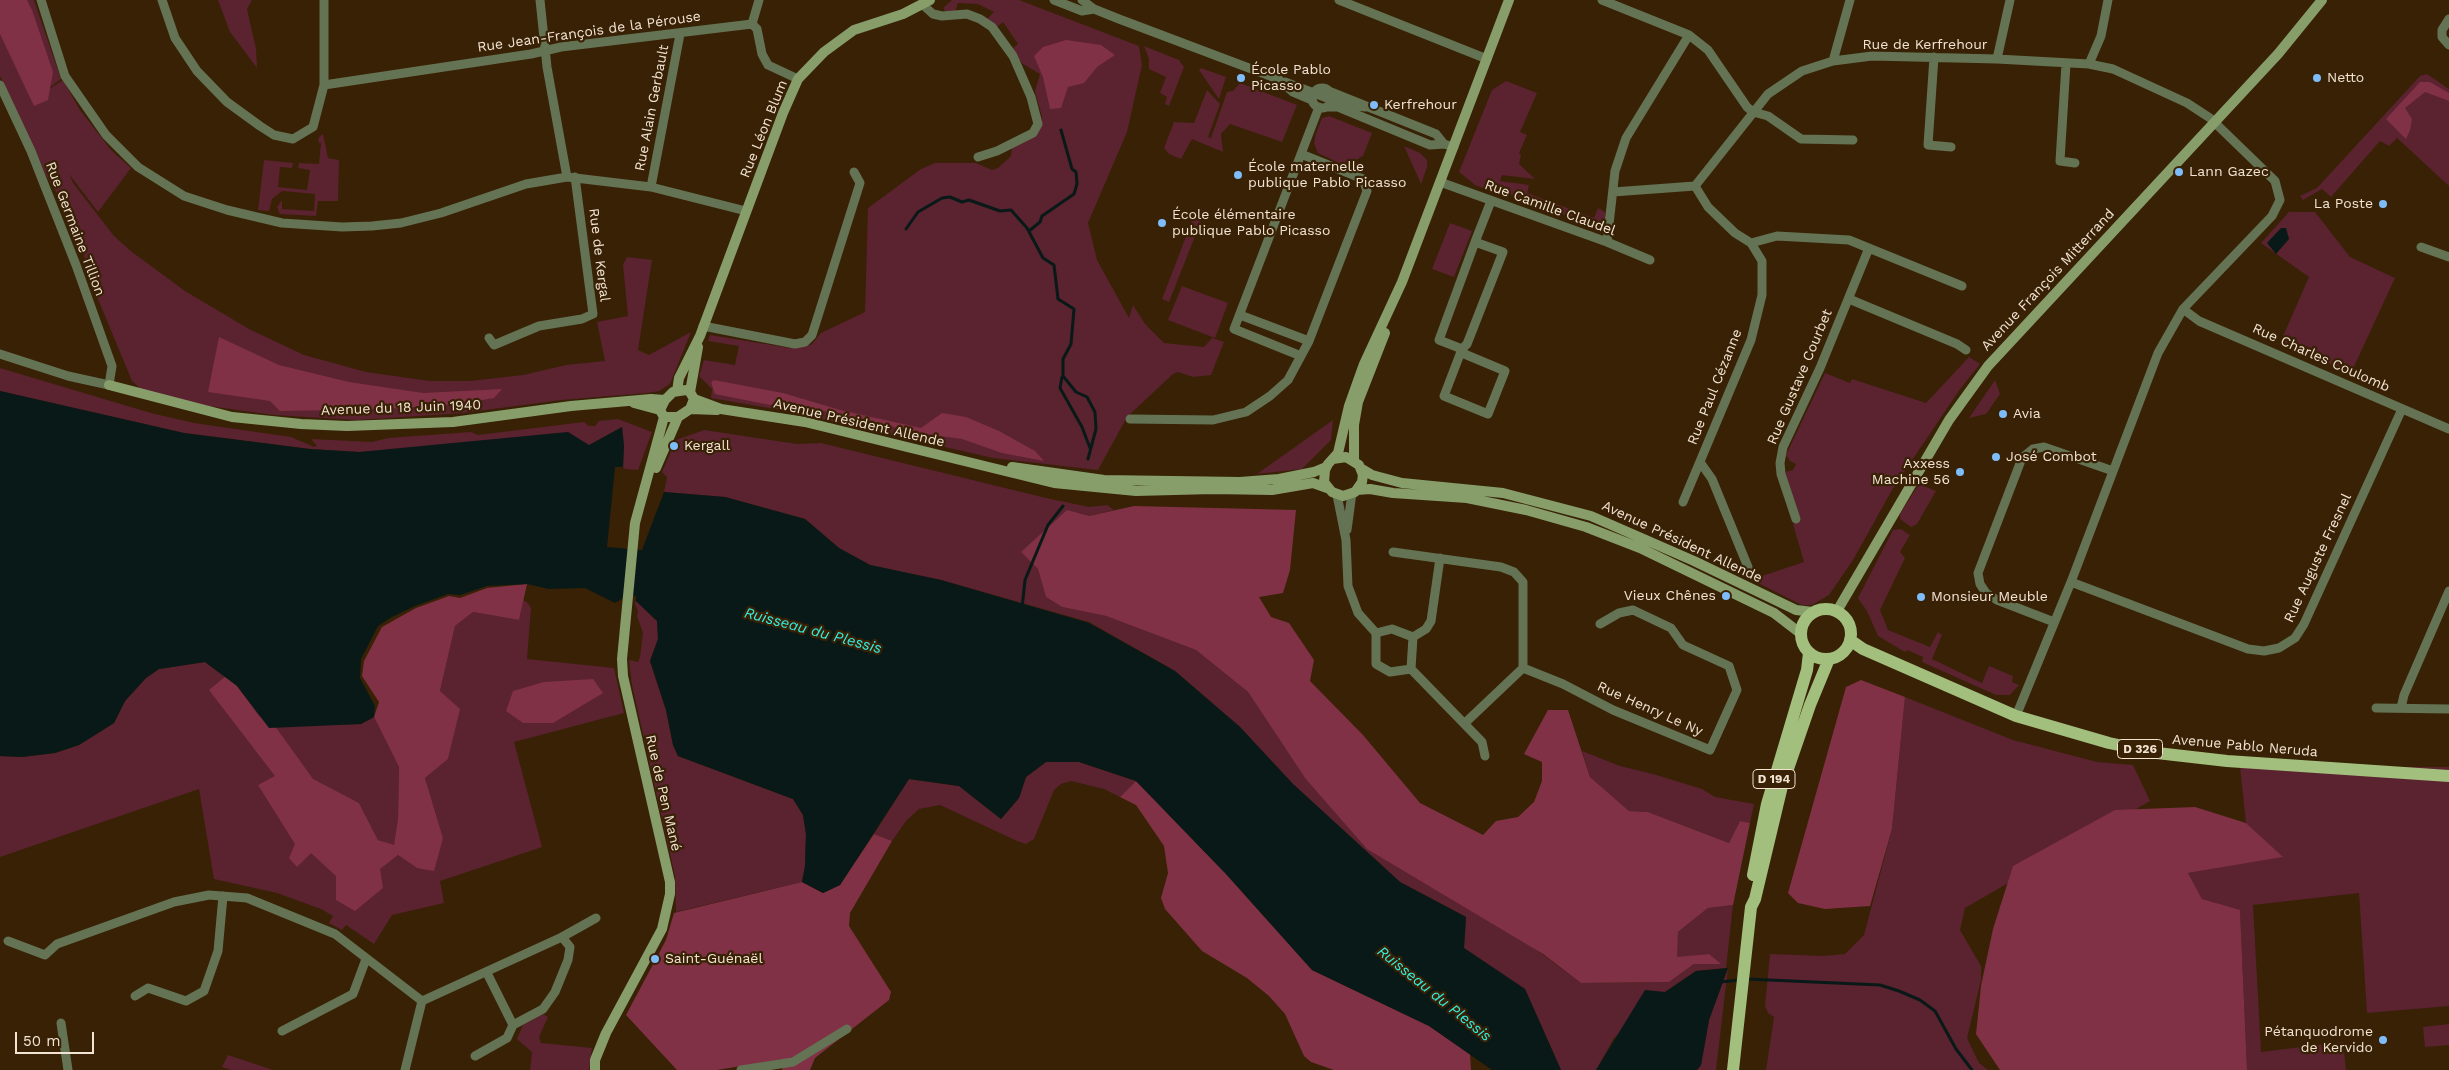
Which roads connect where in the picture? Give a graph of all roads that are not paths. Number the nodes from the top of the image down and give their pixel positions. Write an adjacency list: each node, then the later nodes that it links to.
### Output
1 (41, 0): 45 (street)
2 (162, 0): 32 (street)
3 (324, 0): 32 (street)
4 (540, 0): 22 (street)
5 (759, 0): 18 (street)
6 (1054, 0): 16 (street)
7 (1082, 0): 16 (street)
8 (1339, 0): 24 (street)
9 (1509, 0): 24 (street)
10 (1602, 0): 20 (street)
11 (1850, 0): 26 (street)
12 (2010, 0): 25 (street)
13 (2108, 0): 28 (street)
14 (2322, 0): 37 (street, Avenue François Mitterrand)
15 (927, 3): 29 (street, Rue Léon Blum); 42 (street)
16 (1094, 9): 30 (street)
17 (2449, 19): 21 (street)
18 (752, 24): 19 (street, Rue Jean-François de la Pérouse); 29 (street)
19 (680, 34): 22 (street, Rue Jean-François de la Pérouse); 48 (street, Rue Alain Gerbault)
20 (1688, 34): 36 (street); 49 (street)
21 (2449, 45)
22 (545, 51): 32 (street, Rue Jean-François de la Pérouse); 45 (street)
23 (1934, 57): 25 (street, Rue de Kerfrehour); 26 (street, Rue de Kerfrehour); 40 (street)
24 (1487, 58): 39 (street)
25 (1997, 59): 27 (street, Rue de Kerfrehour)
26 (1833, 61): 36 (street, Rue de Kerfrehour)
27 (2066, 64): 28 (street, Rue de Kerfrehour); 43 (street)
28 (2088, 64): 37 (street, Rue de Kerfrehour)
29 (798, 79): 51 (street, Rue Léon Blum)
30 (1278, 79): 33 (street); 33 (street)
31 (0, 85): 71 (street, Rue Germaine Tillion)
32 (324, 85)
33 (1313, 93): 34 (street); 34 (street)
34 (1330, 102): 35 (street); 35 (street); 39 (street); 41 (street)
35 (1366, 107): 39 (street)
36 (1753, 112): 38 (street); 47 (street, Rue de Kerfrehour)
37 (2215, 123): 62 (street, Rue de Kerfrehour); 99 (street, Avenue François Mitterrand)
38 (1853, 140)
39 (1449, 145): 46 (street)
40 (1951, 147)
41 (1301, 154): 63 (street); 66 (street)
42 (978, 157)
43 (2075, 163)
44 (854, 172): 64 (street)
45 (571, 177): 48 (street); 65 (street, Rue de Kergal)
46 (1440, 182): 50 (street, Rue Camille Claudel); 59 (street)
47 (1694, 186): 49 (street); 54 (street, Rue Paul Cézanne)
48 (651, 187): 51 (street)
49 (1614, 192): 53 (street)
50 (1491, 201): 52 (street); 53 (street, Rue Camille Claudel)
51 (746, 211): 64 (street, Rue Léon Blum)
52 (1475, 242): 68 (street); 68 (street)
53 (1607, 242): 58 (street, Rue Camille Claudel)
54 (1750, 243): 56 (street); 83 (street, Rue Paul Cézanne)
55 (2420, 247): 57 (street)
56 (1869, 248): 60 (street); 61 (street, Rue Gustave Courbet)
57 (2449, 257)
58 (1650, 260)
59 (1402, 282): 81 (street); 84 (street)
60 (1962, 286)
61 (1849, 299): 67 (street); 92 (street, Rue Gustave Courbet)
62 (2183, 309): 76 (street, Rue Charles Coulomb); 86 (street, Rue de Kerfrehour)
63 (1240, 315): 66 (street); 70 (street)
64 (702, 331): 72 (street, Rue Léon Blum); 74 (street, Rue Léon Blum)
65 (489, 338)
66 (1309, 341): 70 (street)
67 (1966, 350)
68 (1462, 351): 68 (street)
69 (0, 354): 71 (street, Avenue du 18 Juin 1940)
70 (1301, 356): 79 (street)
71 (109, 385): 75 (street, Avenue du 18 Juin 1940)
72 (677, 391): 73 (street); 74 (street, Avenue Président Allende)
73 (664, 400): 75 (street, Avenue du 18 Juin 1940); 77 (street, Rue de Pen Mané)
74 (691, 400): 78 (street); 82 (street, Avenue Président Allende)
75 (630, 402): 77 (street, Avenue du 18 Juin 1940)
76 (2402, 409): 80 (street, Rue Charles Coulomb); 97 (street, Rue Auguste Fresnel)
77 (662, 414): 78 (street, Avenue du 18 Juin 1940); 91 (street, Rue de Pen Mané)
78 (678, 417): 91 (street, Rue de Pen Mané)
79 (1130, 419)
80 (2449, 429)
81 (1354, 460): 84 (street); 85 (street)
82 (962, 461): 84 (street, Avenue Président Allende); 87 (street, Avenue Président Allende)
83 (1700, 462): 90 (street, Rue Paul Cézanne); 96 (street)
84 (1330, 463): 87 (street)
85 (1362, 469): 88 (street); 100 (street, Avenue Président Allende)
86 (2113, 471): 97 (street, Rue de Kerfrehour); 101 (street)
87 (1327, 488): 89 (street)
88 (1354, 492): 89 (street); 93 (street); 104 (street, Avenue Président Allende)
89 (1337, 495): 93 (street)
90 (1682, 502)
91 (640, 506): 134 (street, Rue de Pen Mané)
92 (1796, 519)
93 (1346, 540): 103 (street)
94 (1393, 552): 95 (street)
95 (1440, 558): 105 (street); 109 (street)
96 (1748, 567)
97 (2071, 582): 101 (street, Rue de Kerfrehour)
98 (2449, 591): 112 (street)
99 (1837, 611): 100 (main road); 106 (main road)
100 (1813, 612): 104 (main road)
101 (2054, 622): 114 (street, Rue de Kerfrehour)
102 (1600, 624): 109 (street, Rue Henry Le Ny)
103 (1376, 633): 105 (street); 110 (street)
104 (1800, 633): 107 (main road)
105 (1413, 637): 110 (street)
106 (1850, 640): 108 (main road); 114 (main road, Avenue Pablo Neruda / D 326)
107 (1809, 653): 108 (main road); 119 (main road, D 194)
108 (1829, 659): 119 (main road, D 194)
109 (1523, 668): 115 (street)
110 (1411, 669): 115 (street)
111 (2376, 708): 112 (street)
112 (2401, 708): 113 (street)
113 (2449, 709)
114 (2016, 716): 117 (main road, Avenue Pablo Neruda / D 326)
115 (1465, 723): 116 (street)
116 (1486, 756)
117 (2449, 776)
118 (223, 896): 122 (street); 123 (street); 125 (street)
119 (1751, 907): 136 (main road, D 194)
120 (596, 918): 121 (street)
121 (562, 937): 124 (street); 128 (street)
122 (8, 941)
123 (366, 958): 126 (street); 130 (street)
124 (487, 973): 126 (street); 128 (street)
125 (135, 996)
126 (422, 1001): 133 (street)
127 (61, 1023): 132 (street)
128 (513, 1025): 131 (street)
129 (847, 1029): 135 (street)
130 (282, 1031)
131 (475, 1056)
132 (68, 1070)
133 (405, 1070)
134 (595, 1070)
135 (742, 1070)
136 (1732, 1070)

